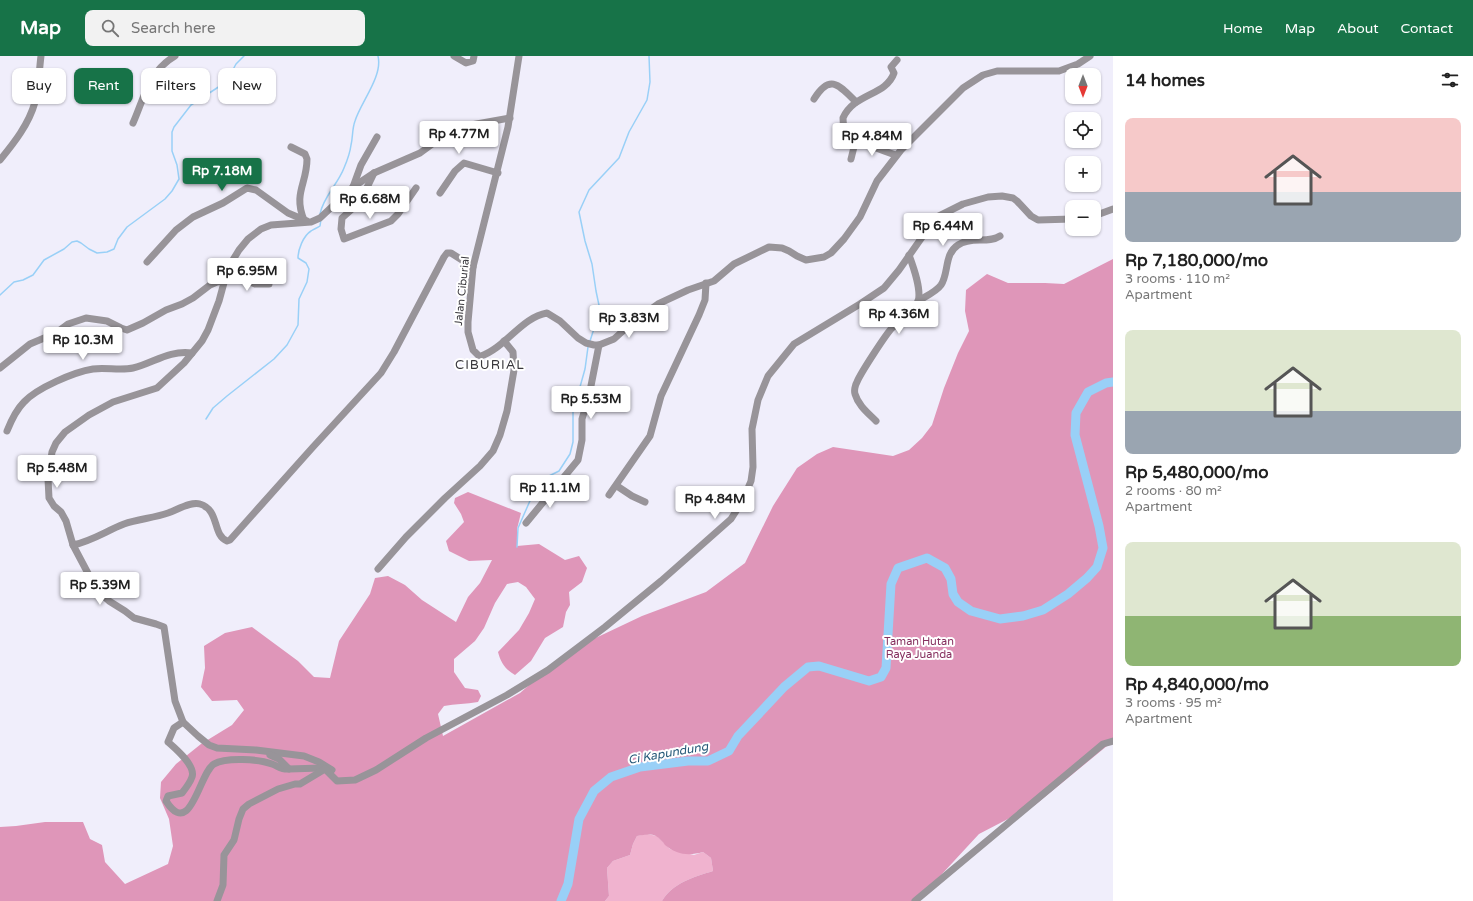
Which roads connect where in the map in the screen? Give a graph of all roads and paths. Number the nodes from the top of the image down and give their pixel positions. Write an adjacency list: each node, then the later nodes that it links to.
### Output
1 (41, 56): 17 (street)
2 (175, 56): 11 (street)
3 (474, 56): 6 (street)
4 (519, 56): 10 (street, Jalan Ciburial)
5 (1090, 56): 15 (street)
6 (455, 57)
7 (897, 60): 9 (street)
8 (814, 100): 9 (street)
9 (856, 102): 13 (street)
10 (510, 118): 18 (street); 19 (street, Jalan Ciburial)
11 (133, 123)
12 (377, 137): 20 (street)
13 (856, 139): 15 (street); 16 (street)
14 (292, 147): 26 (street)
15 (896, 155): 32 (street)
16 (851, 158)
17 (0, 160)
18 (374, 173): 20 (street); 21 (street)
19 (498, 173): 22 (street); 30 (street, Jalan Ciburial)
20 (353, 187): 26 (street)
21 (416, 188)
22 (440, 193)
23 (1113, 210): 24 (street)
24 (1101, 214)
25 (1065, 219): 28 (street)
26 (307, 221): 29 (street); 31 (street)
27 (1000, 236): 34 (street)
28 (909, 255): 34 (street); 52 (street)
29 (147, 262)
30 (474, 267): 35 (street, Jalan Ciburial); 45 (street)
31 (224, 280): 33 (street); 37 (street); 38 (street)
32 (706, 283): 36 (street); 41 (street)
33 (269, 284)
34 (918, 301): 39 (street)
35 (504, 341): 36 (street, Jalan Ciburial); 46 (street)
36 (599, 345): 44 (street)
37 (192, 353): 40 (street); 45 (street)
38 (0, 368)
39 (876, 421)
40 (7, 431)
41 (616, 486): 42 (street); 43 (street)
42 (609, 495)
43 (645, 502)
44 (526, 523)
45 (73, 545): 47 (street)
46 (378, 569)
47 (183, 722): 49 (street); 50 (street)
48 (1113, 741): 54 (street)
49 (260, 751): 50 (street); 52 (street)
50 (288, 769): 51 (street)
51 (325, 770): 52 (street); 53 (street)
52 (337, 781)
53 (217, 901)
54 (915, 901)

